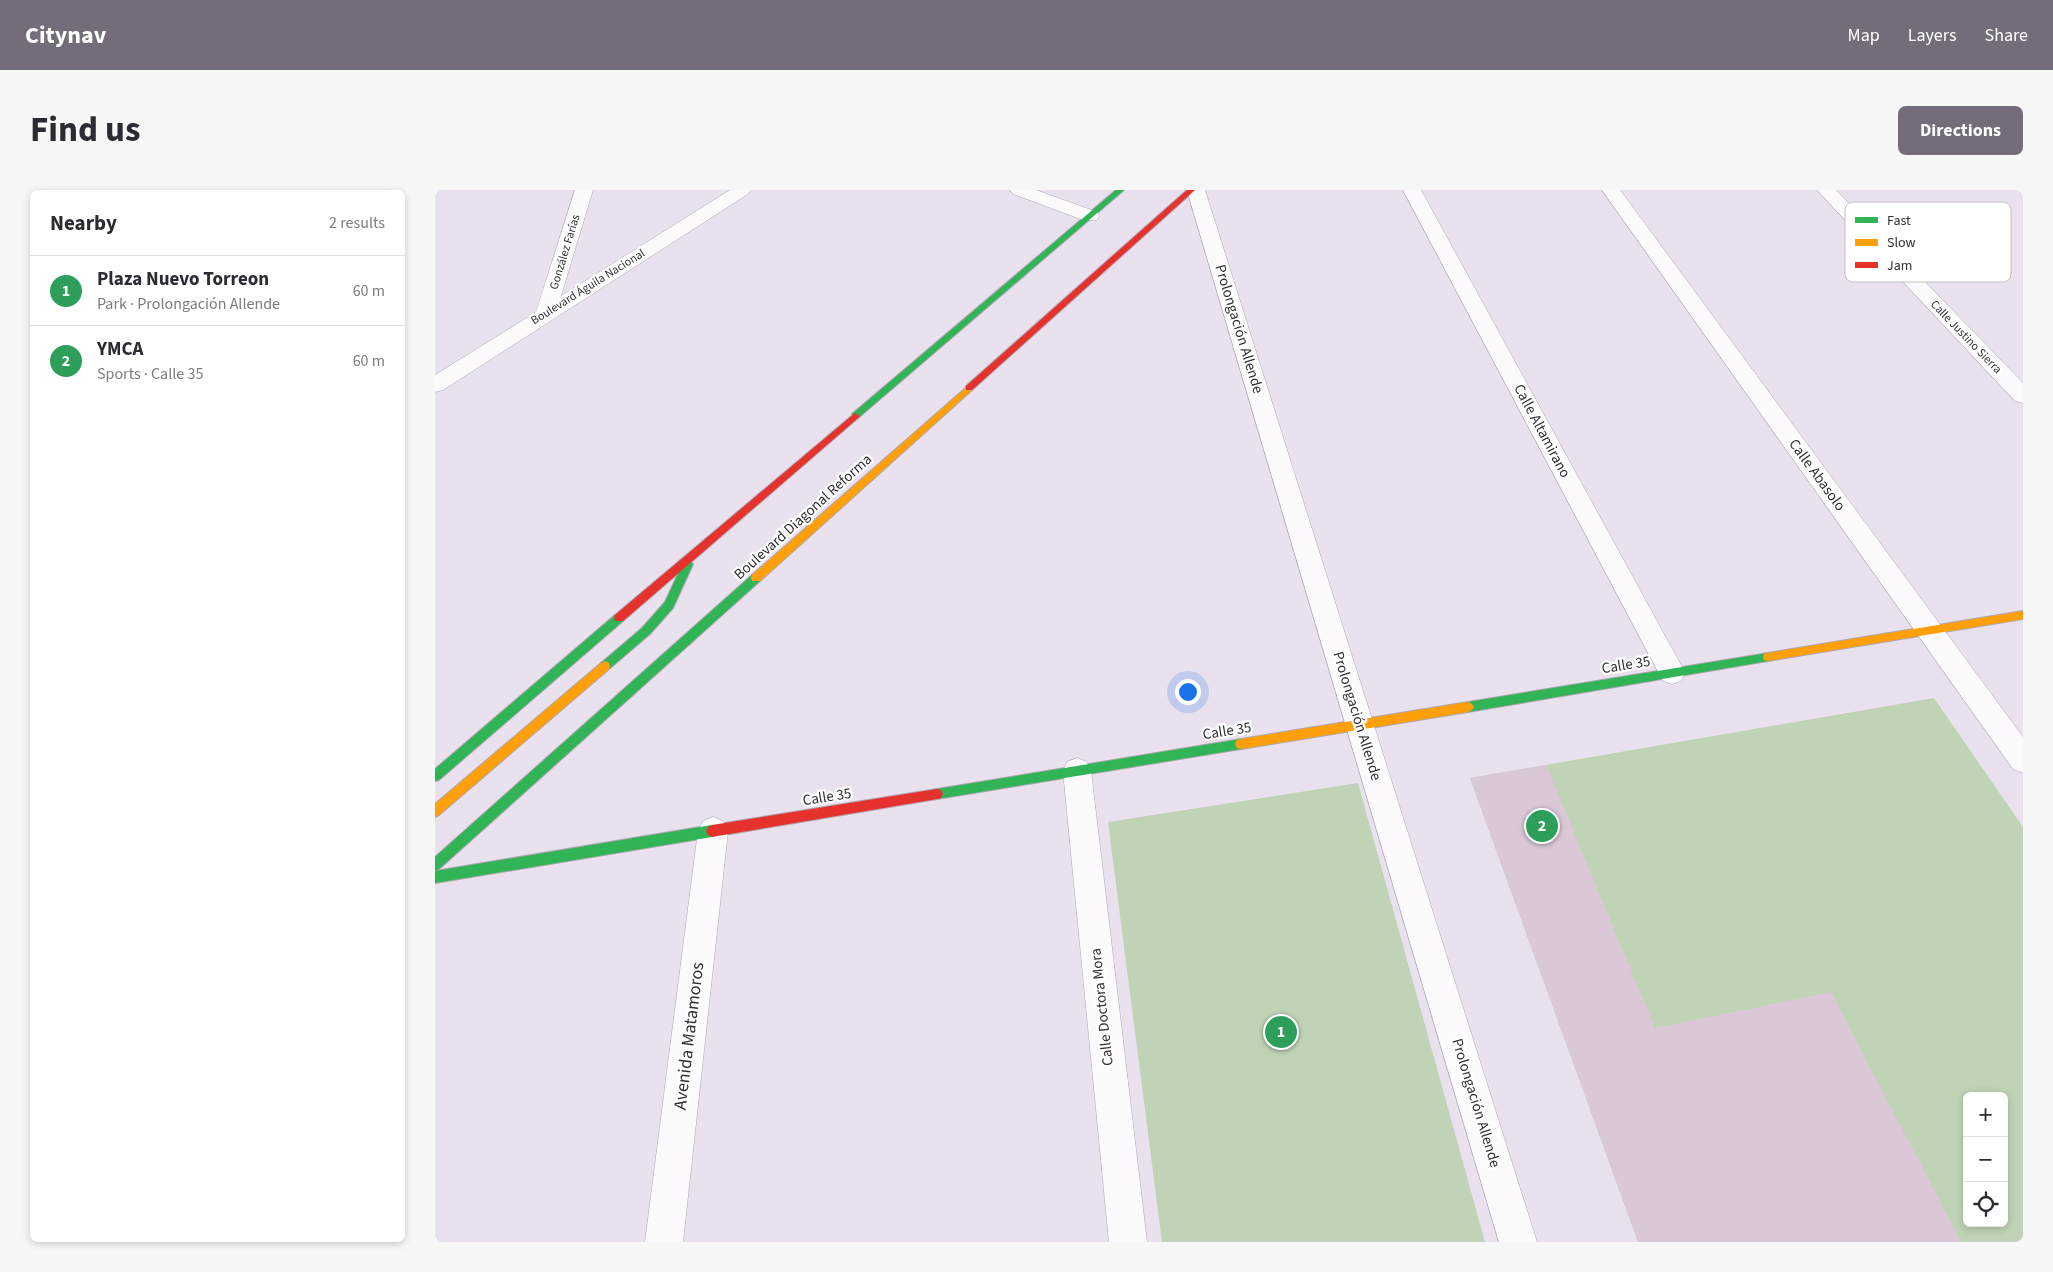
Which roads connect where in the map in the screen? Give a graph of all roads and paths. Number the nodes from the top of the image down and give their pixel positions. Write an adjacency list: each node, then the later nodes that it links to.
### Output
1 (584, 190): 13 (street, González Farías)
2 (742, 190): 13 (street, Boulevard Águila Nacional)
3 (1019, 190): 11 (street)
4 (1121, 190): 11 (main road)
5 (1191, 190): 26 (main road, Boulevard Diagonal Reforma)
6 (1197, 190): 20 (street, Prolongación Allende)
7 (1412, 190): 19 (street, Calle Altamirano)
8 (1611, 190): 18 (street, Calle Abasolo)
9 (1826, 190): 10 (street, Calle Justino Sierra)
10 (1845, 210)
11 (1090, 216): 16 (main road)
12 (1914, 282): 15 (street, Calle Justino Sierra)
13 (545, 315): 14 (street, Boulevard Águila Nacional)
14 (435, 385)
15 (2023, 396)
16 (692, 556): 23 (main road); 24 (main road)
17 (2023, 615): 18 (main road, Calle 35)
18 (1930, 630): 19 (main road, Calle 35); 21 (street, Calle Abasolo)
19 (1672, 673): 20 (main road, Calle 35)
20 (1360, 724): 22 (main road, Calle 35); 30 (street, Prolongación Allende)
21 (2023, 760)
22 (1077, 771): 25 (main road, Calle 35); 29 (street, Calle Doctora Mora)
23 (435, 776)
24 (435, 811)
25 (713, 831): 27 (main road, Calle 35); 28 (street, Avenida Matamoros)
26 (435, 866)
27 (435, 877)
28 (664, 1242)
29 (1128, 1242)
30 (1518, 1242)

